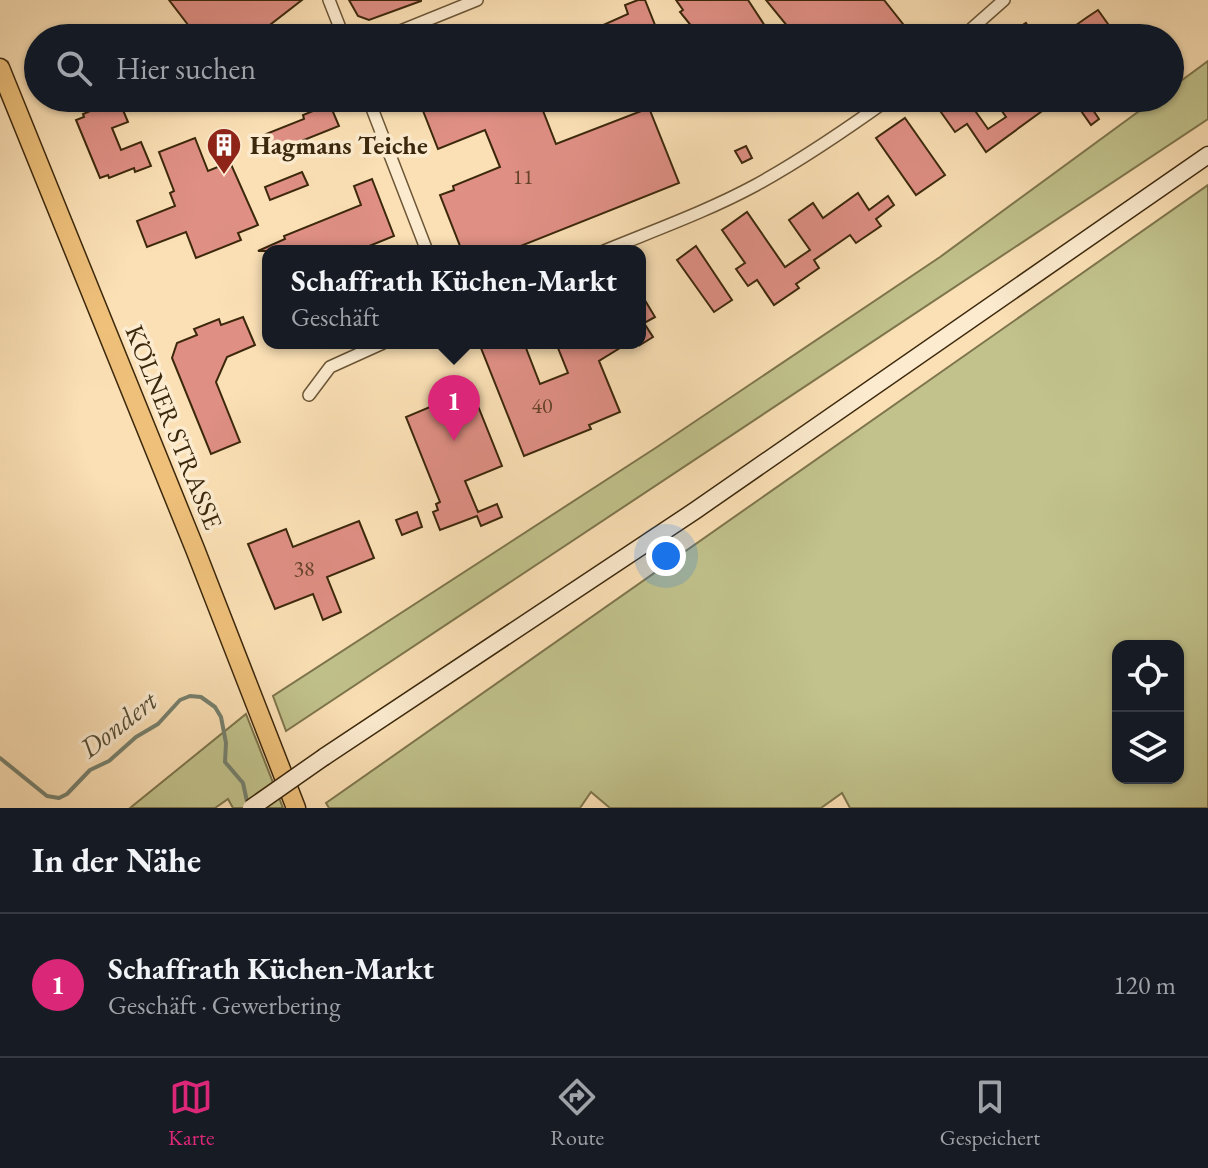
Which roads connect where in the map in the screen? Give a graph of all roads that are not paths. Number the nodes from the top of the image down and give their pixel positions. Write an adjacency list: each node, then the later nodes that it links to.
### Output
1 (329, 0): 4 (street)
2 (477, 0): 5 (street)
3 (1004, 0): 6 (street)
4 (338, 24)
5 (418, 24)
6 (977, 24)
7 (0, 68): 16 (main road, KÖLNER STRASSE)
8 (373, 112): 11 (street)
9 (870, 112): 12 (street)
10 (1208, 155): 15 (main road, bridge)
11 (425, 245)
12 (619, 245)
13 (370, 349): 14 (street)
14 (309, 395)
15 (251, 808)
16 (296, 808)

